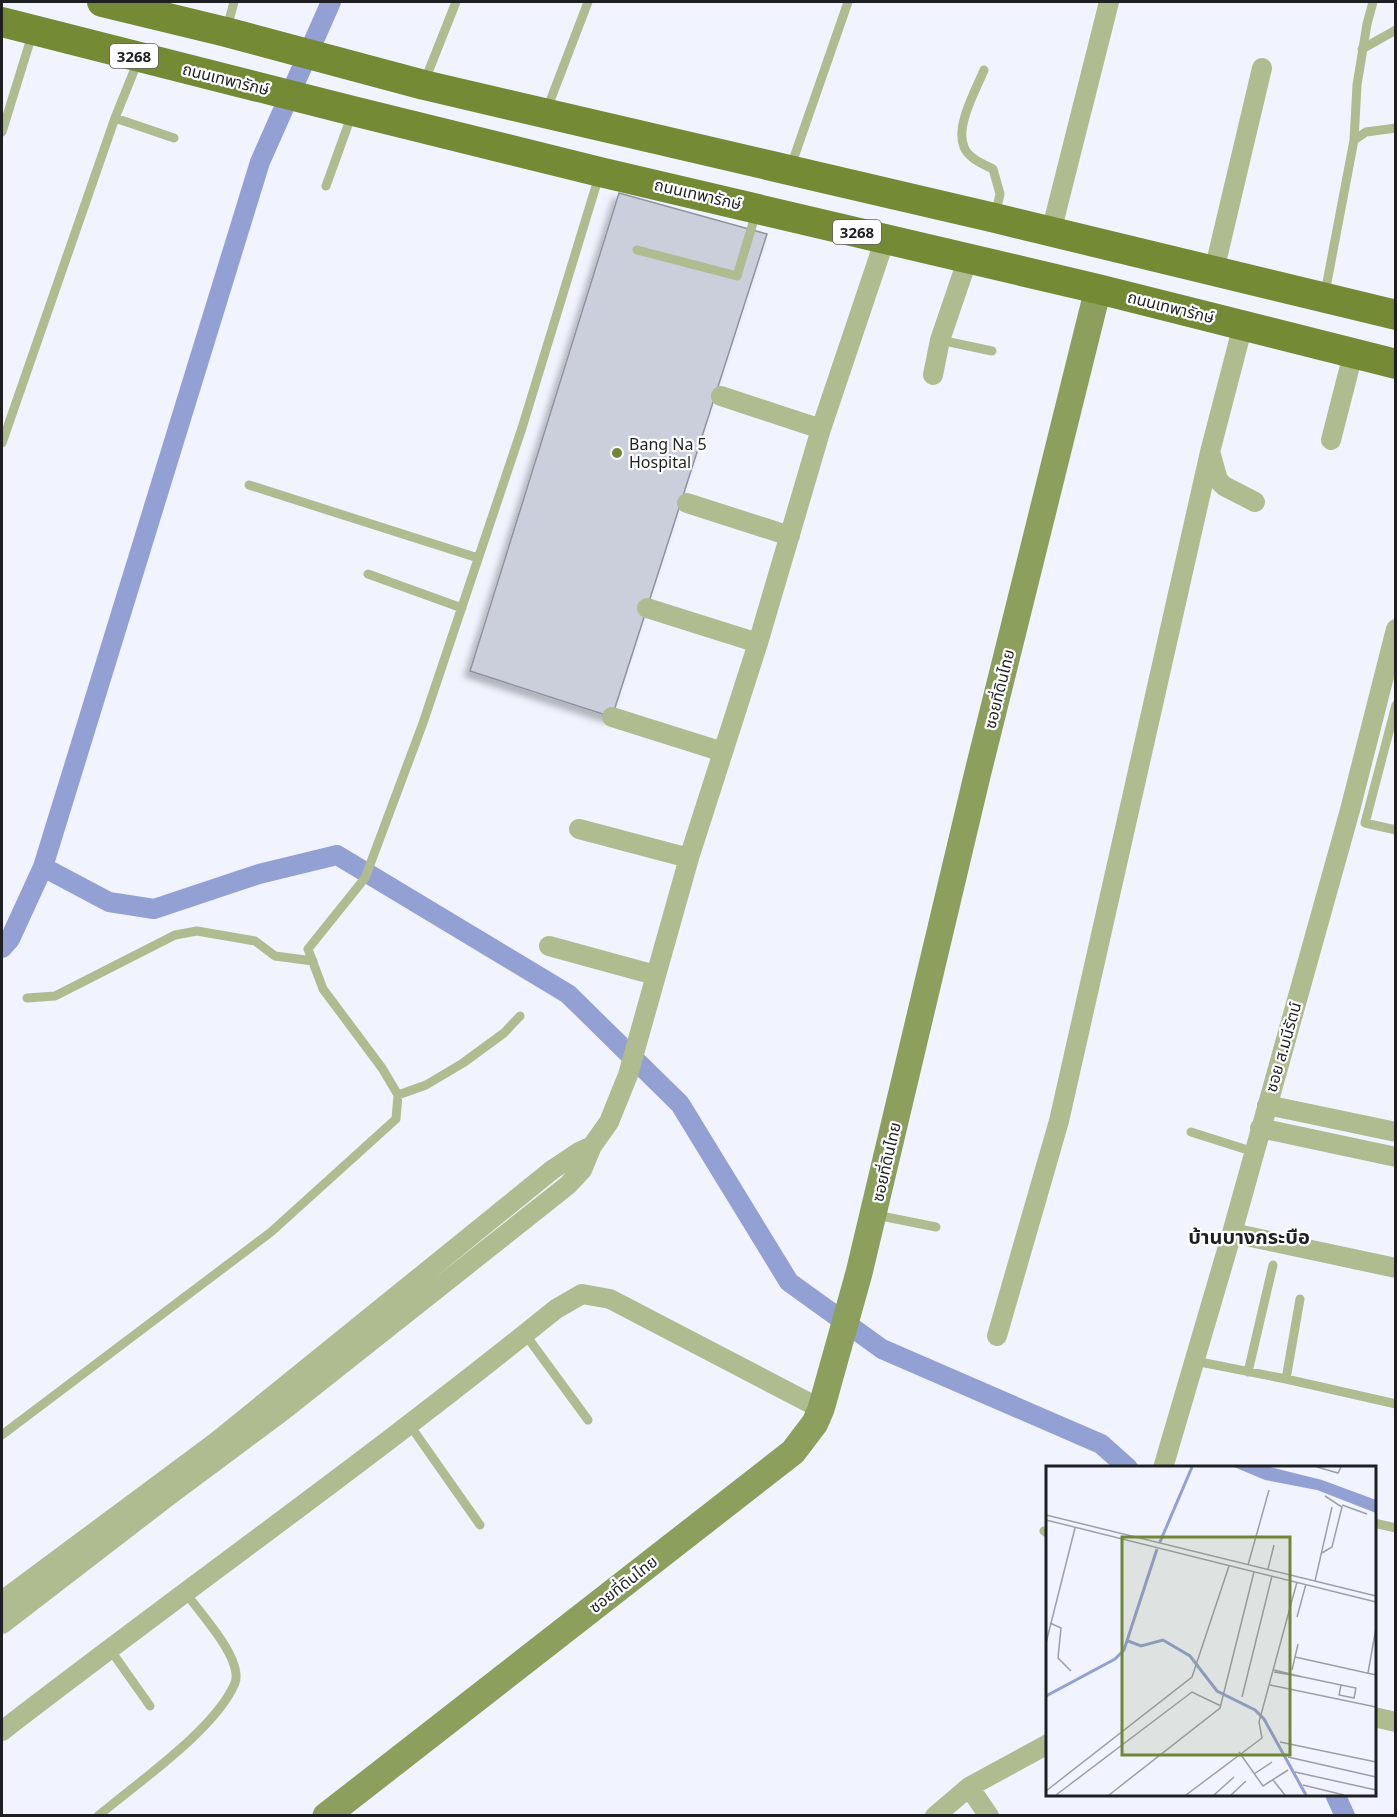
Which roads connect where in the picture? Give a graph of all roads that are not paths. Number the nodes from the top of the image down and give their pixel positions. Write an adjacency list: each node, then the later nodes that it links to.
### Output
1 (102, 2): 11 (main road)
2 (234, 2): 11 (lane)
3 (456, 2): 16 (lane)
4 (588, 2): 19 (lane)
5 (849, 2): 25 (lane)
6 (1109, 2): 30 (street)
7 (1372, 2): 12 (lane)
8 (2, 22): 9 (main road, ถนนเทพารักษ์ / 3268)
9 (34, 30): 13 (main road, ถนนเทพารักษ์ / 3268); 17 (lane)
10 (1395, 30): 12 (lane)
11 (226, 32): 16 (main road)
12 (1362, 49): 24 (lane)
13 (140, 58): 18 (main road, ถนนเทพารักษ์ / 3268); 20 (lane)
14 (1262, 68): 34 (street)
15 (984, 70): 29 (lane)
16 (424, 85): 19 (main road)
17 (6, 101): 22 (lane)
18 (353, 111): 26 (main road, ถนนเทพารักษ์ / 3268); 27 (lane)
19 (545, 113): 25 (main road)
20 (115, 117): 23 (lane); 47 (lane)
21 (1395, 128): 24 (lane)
22 (2, 132)
23 (174, 138)
24 (1354, 140): 36 (lane)
25 (789, 171): 29 (main road)
26 (600, 172): 28 (main road, ถนนเทพารักษ์ / 3268); 53 (lane)
27 (326, 186)
28 (757, 208): 31 (main road, ถนนเทพารักษ์ / 3268); 32 (lane)
29 (995, 218): 30 (main road)
30 (1050, 231): 34 (main road)
31 (885, 238): 33 (main road, ถนนเทพารักษ์ / 3268); 45 (street)
32 (637, 250)
33 (968, 258): 35 (main road, ถนนเทพารักษ์ / 3268); 39 (street)
34 (1214, 271): 36 (main road)
35 (1098, 289): 38 (main road, ถนนเทพารักษ์ / 3268); 79 (street, ซอยที่ดินไทย)
36 (1323, 298): 37 (main road)
37 (1395, 315)
38 (1243, 325): 41 (main road, ถนนเทพารักษ์ / 3268); 48 (street)
39 (940, 340): 40 (lane); 43 (street)
40 (992, 351)
41 (1353, 354): 42 (main road, ถนนเทพารักษ์ / 3268); 46 (street)
42 (1395, 364)
43 (933, 375)
44 (721, 396): 45 (street)
45 (821, 429): 52 (street)
46 (1331, 440)
47 (2, 443)
48 (1210, 452): 50 (street); 88 (street)
49 (249, 485): 53 (lane)
50 (1255, 502)
51 (687, 503): 52 (street)
52 (790, 536): 58 (street)
53 (478, 558): 55 (lane)
54 (368, 574): 55 (lane)
55 (462, 608): 67 (lane)
56 (647, 608): 58 (street)
57 (1395, 629): 72 (street, ซอย ส.มนีรัตน์)
58 (758, 643): 62 (street)
59 (1395, 705): 61 (lane)
60 (612, 717): 62 (street)
61 (1391, 744): 64 (lane)
62 (723, 752): 65 (street)
63 (579, 829): 65 (street)
64 (1395, 830)
65 (689, 858): 68 (street)
66 (549, 946): 68 (street)
67 (313, 962): 69 (lane); 71 (lane)
68 (655, 975): 76 (street)
69 (27, 998)
70 (520, 1016): 71 (lane)
71 (398, 1095): 96 (lane)
72 (1267, 1105): 73 (street, ซอย ส.มนีรัตน์); 75 (street)
73 (1260, 1128): 77 (street, ซอย ส.มนีรัตน์); 78 (street)
74 (1191, 1132): 77 (lane)
75 (1395, 1132)
76 (592, 1146): 82 (street); 83 (street)
77 (1254, 1152): 81 (street, ซอย ส.มนีรัตน์)
78 (1395, 1157)
79 (873, 1214): 80 (lane); 93 (street, ซอยที่ดินไทย)
80 (936, 1227)
81 (1232, 1233): 85 (street); 89 (street, ซอย ส.มนีรัตน์)
82 (454, 1250): 83 (street); 98 (street)
83 (468, 1264): 98 (street)
84 (1273, 1265): 90 (lane)
85 (1395, 1268)
86 (1300, 1299): 91 (lane)
87 (525, 1334): 93 (street); 94 (lane); 95 (street)
88 (997, 1336)
89 (1195, 1361): 90 (lane); 97 (street, ซอย ส.มนีรัตน์)
90 (1248, 1372): 91 (lane)
91 (1286, 1379): 92 (lane)
92 (1395, 1404)
93 (821, 1409): 113 (street, ซอยที่ดินไทย)
94 (588, 1420)
95 (409, 1424): 100 (lane); 102 (street)
96 (2, 1435)
97 (1167, 1464)
98 (166, 1489): 103 (street); 104 (street)
99 (1376, 1523): 101 (lane)
100 (480, 1525)
101 (1395, 1528)
102 (186, 1593): 105 (street); 112 (lane)
103 (2, 1602)
104 (2, 1624)
105 (109, 1648): 106 (lane); 109 (street)
106 (150, 1706)
107 (1376, 1717): 108 (street)
108 (1395, 1722)
109 (2, 1731)
110 (1046, 1745): 111 (street)
111 (969, 1787): 114 (street); 115 (street)
112 (98, 1815)
113 (326, 1815)
114 (935, 1815)
115 (989, 1815)

